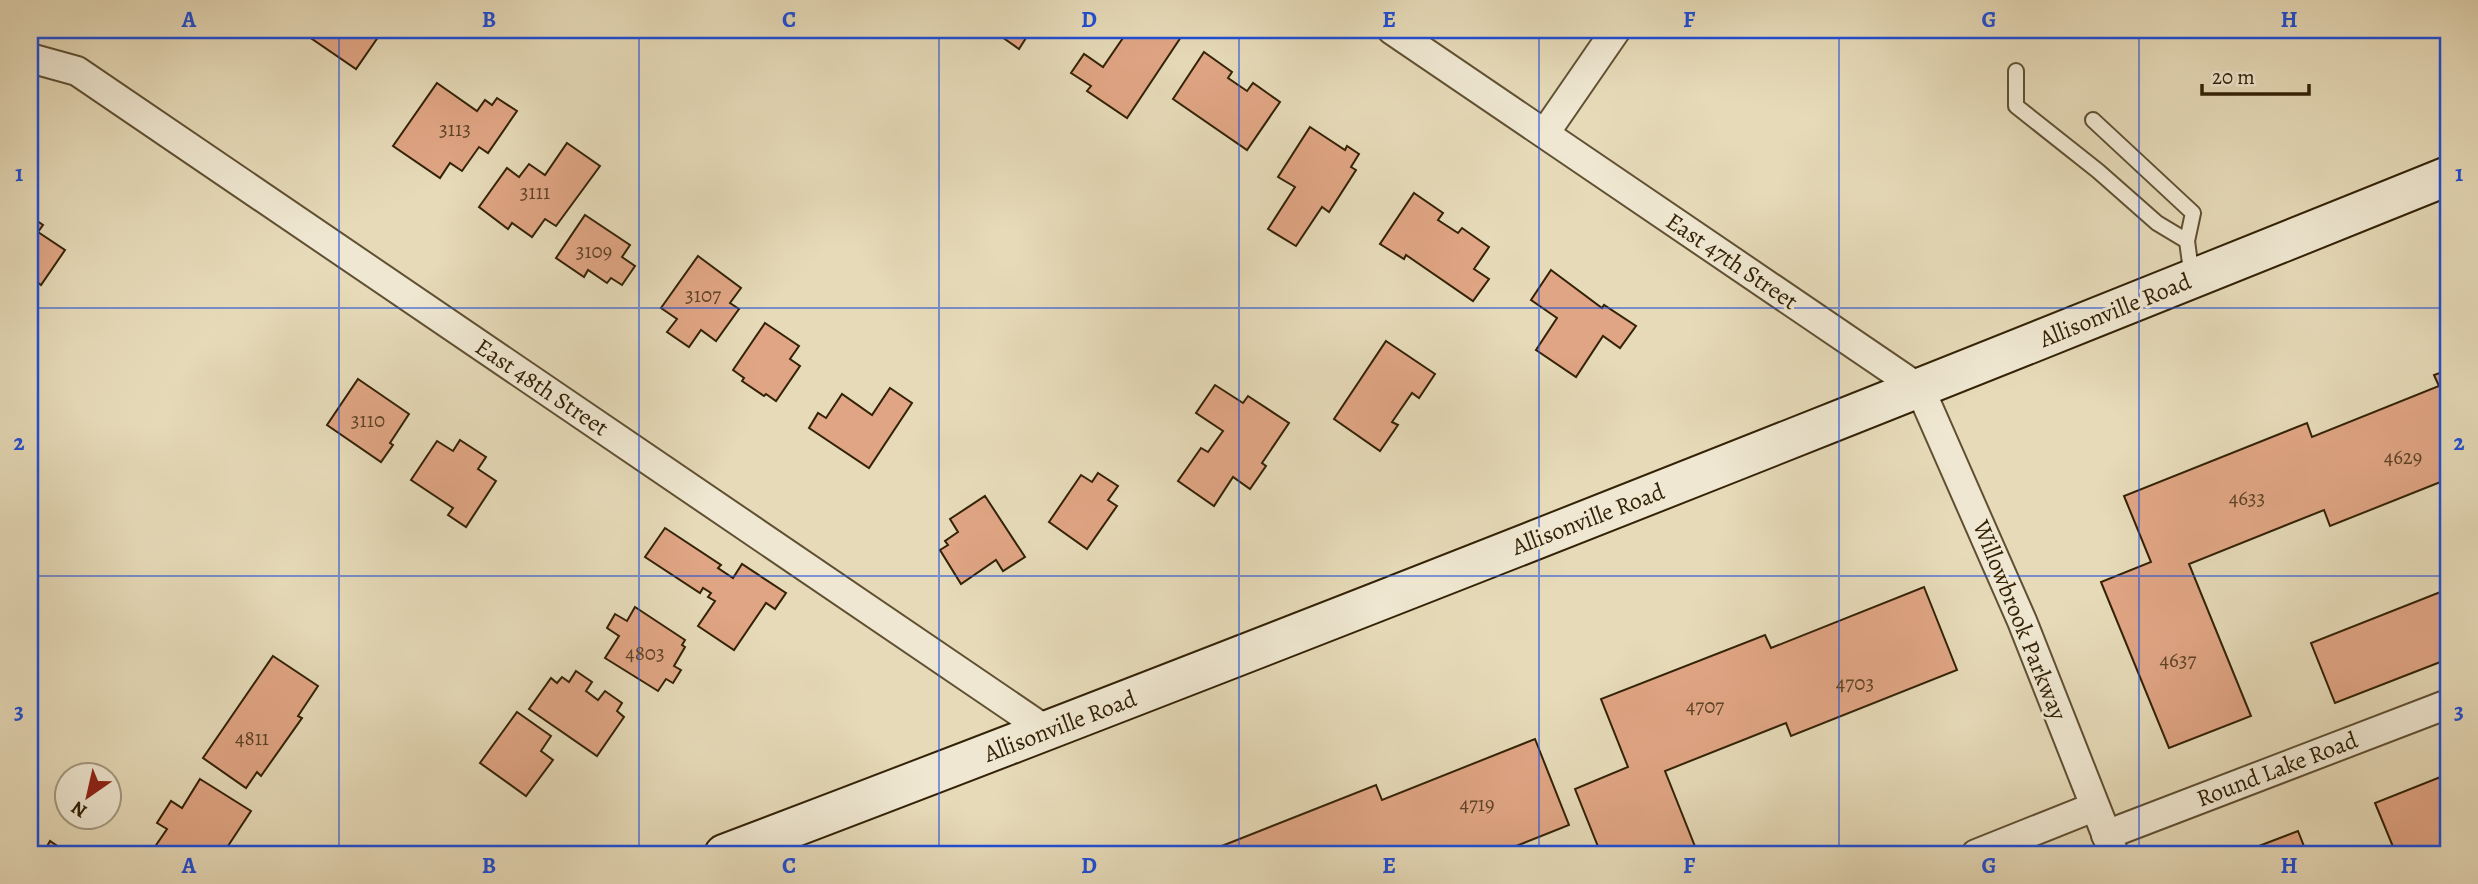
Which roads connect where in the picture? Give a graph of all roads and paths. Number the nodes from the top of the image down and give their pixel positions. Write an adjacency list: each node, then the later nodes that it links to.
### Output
1 (1392, 30): 6 (street, East 47th Street)
2 (1616, 30): 6 (street)
3 (30, 58): 12 (street, East 48th Street)
4 (2016, 71): 8 (lane)
5 (2092, 120): 8 (lane)
6 (1545, 133): 10 (street, East 47th Street)
7 (2448, 176): 9 (main road, Allisonville Road)
8 (2187, 241): 9 (lane)
9 (2193, 279): 10 (main road, Allisonville Road)
10 (1920, 389): 12 (main road, Allisonville Road); 13 (street, Willowbrook Parkway)
11 (2448, 704): 14 (street, Round Lake Road)
12 (1047, 731): 15 (main road, Allisonville Road)
13 (2094, 807): 14 (street, Willowbrook Parkway); 16 (street)
14 (2110, 845)
15 (724, 854)
16 (1976, 854)

